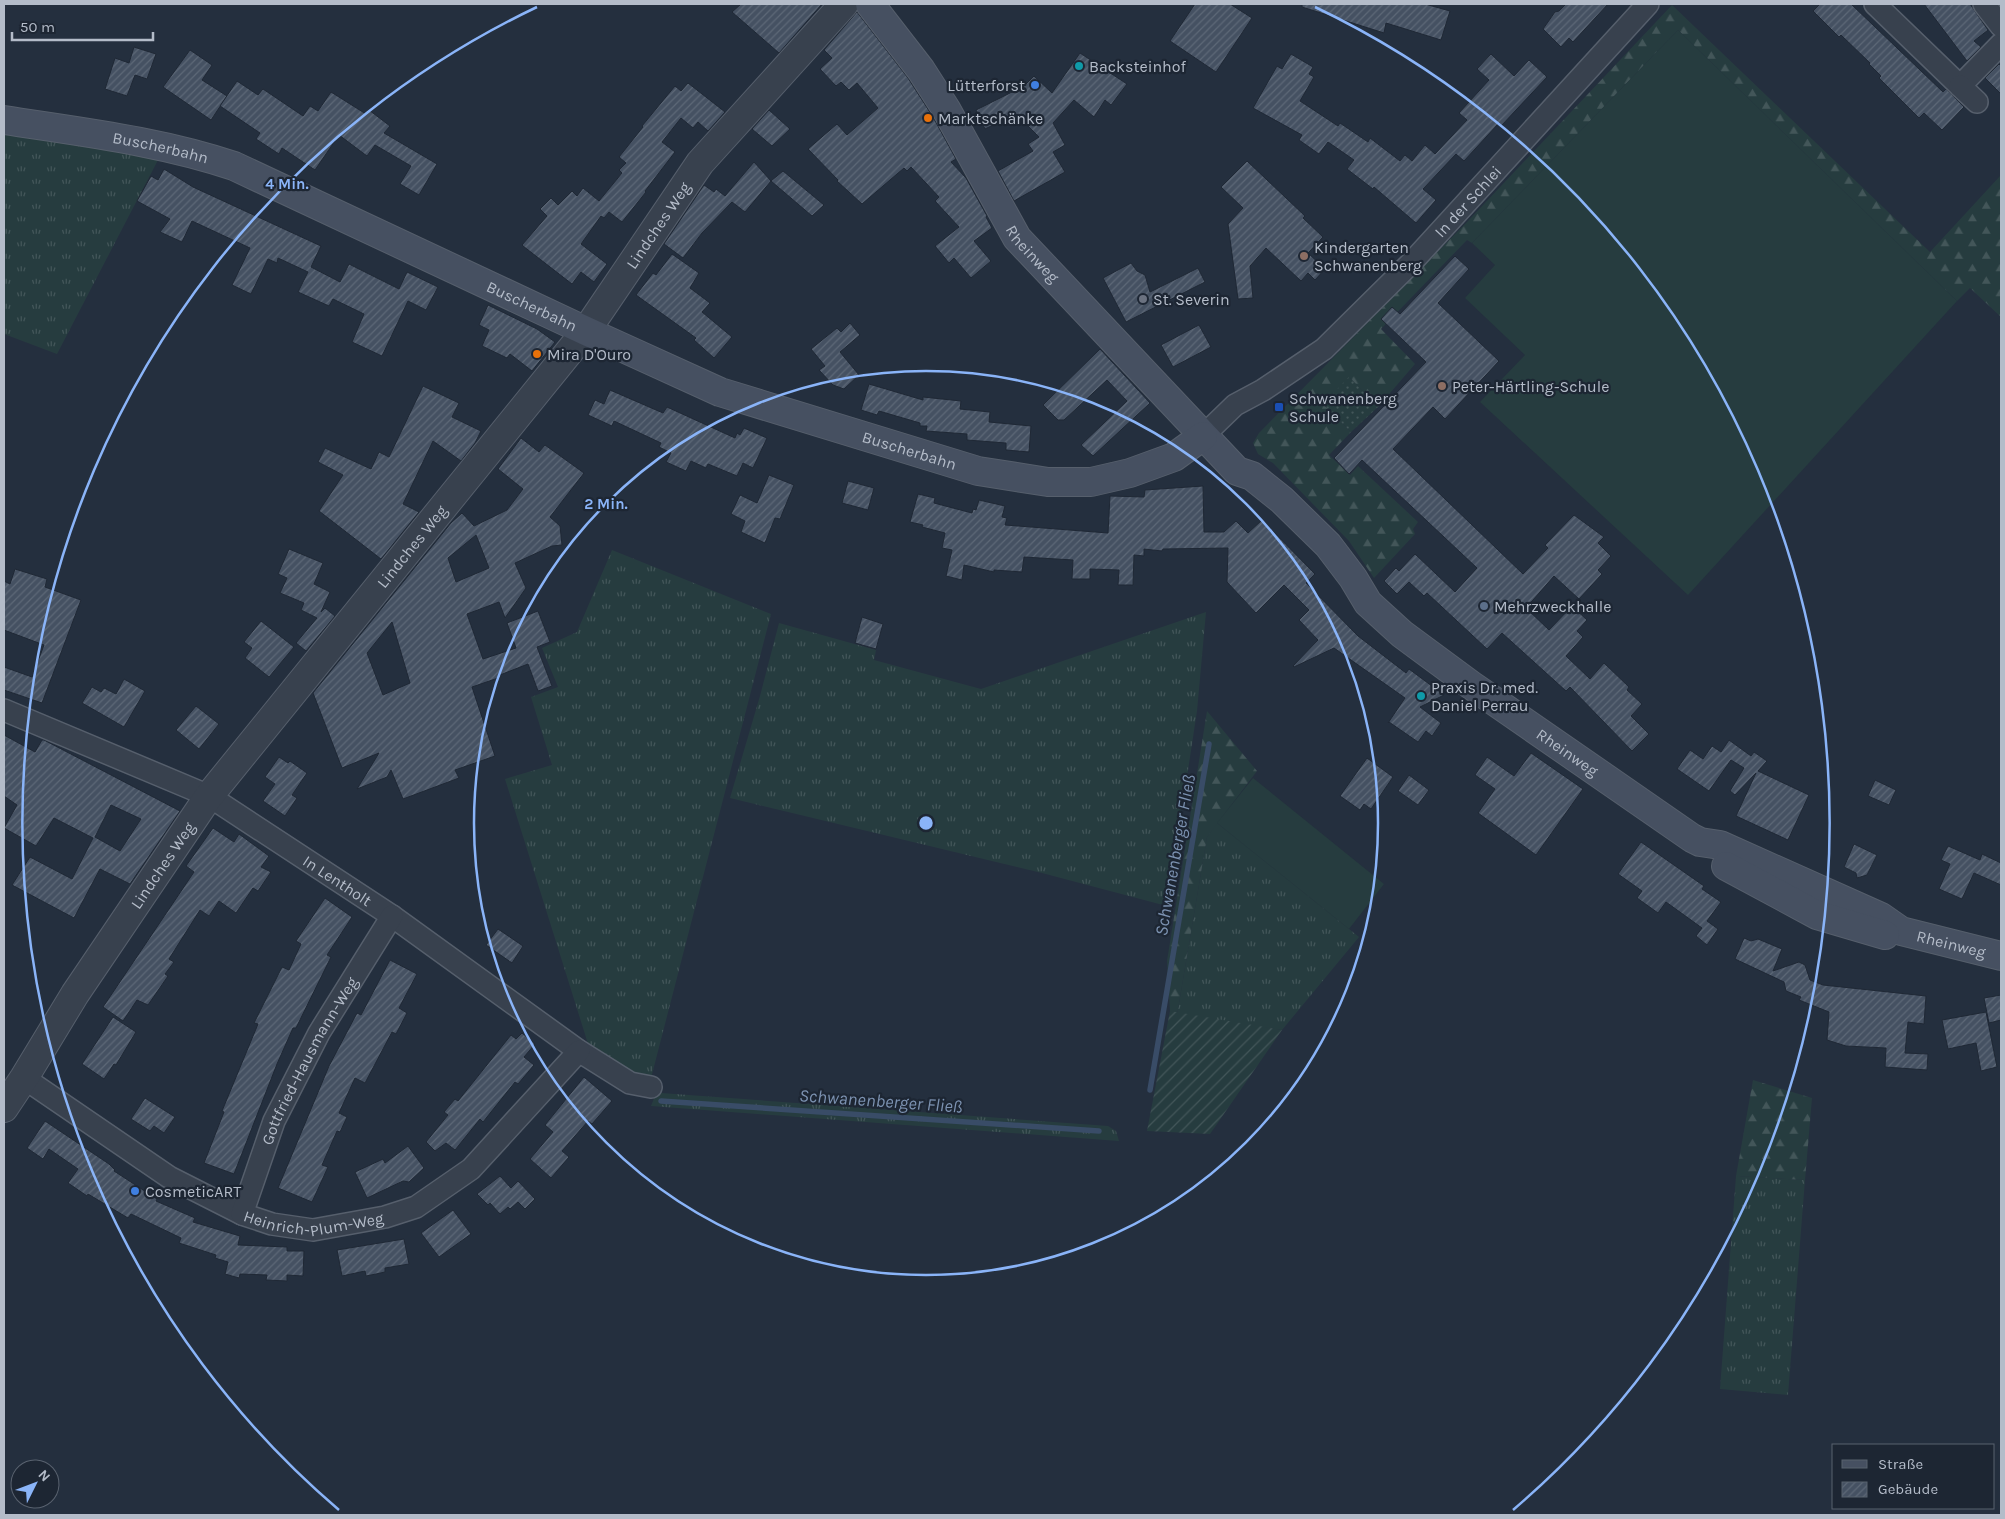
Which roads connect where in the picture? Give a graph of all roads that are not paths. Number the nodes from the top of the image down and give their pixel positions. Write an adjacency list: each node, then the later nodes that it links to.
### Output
1 (844, 4): 11 (street, Lindches Weg)
2 (870, 4): 12 (main road, Rheinweg)
3 (1648, 4): 12 (street, In der Schlei)
4 (1875, 4): 8 (street)
5 (1984, 4): 6 (street)
6 (2001, 26)
7 (2001, 44): 8 (street)
8 (1960, 86): 9 (street)
9 (1977, 102)
10 (4, 120): 11 (main road, Buscherbahn)
11 (586, 331): 12 (main road, Buscherbahn); 14 (street, Lindches Weg)
12 (1203, 436): 16 (main road, Rheinweg)
13 (4, 710): 14 (street, In Lentholt)
14 (209, 796): 15 (street, In Lentholt); 18 (street, Lindches Weg)
15 (392, 916): 17 (street, In Lentholt); 21 (street, Gottfried-Hausmann-Weg)
16 (2001, 956)
17 (579, 1051): 19 (street, In Lentholt); 21 (street, Heinrich-Plum-Weg)
18 (24, 1078): 20 (street, Lindches Weg); 21 (street, Heinrich-Plum-Weg)
19 (651, 1087)
20 (4, 1108)
21 (242, 1214)

